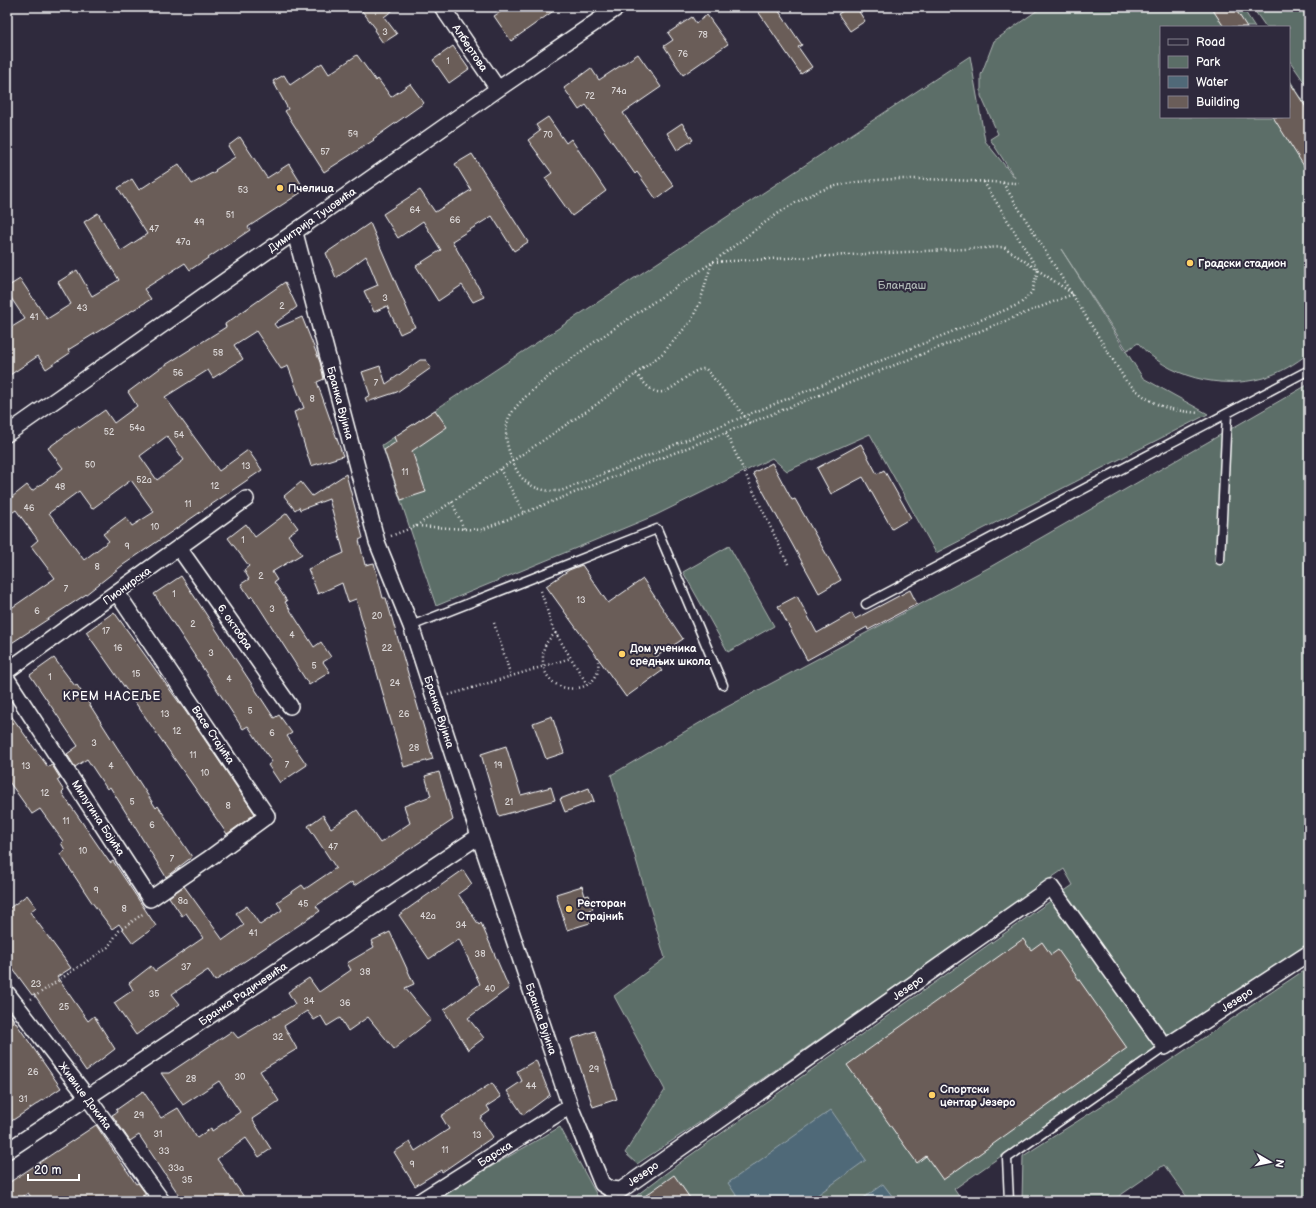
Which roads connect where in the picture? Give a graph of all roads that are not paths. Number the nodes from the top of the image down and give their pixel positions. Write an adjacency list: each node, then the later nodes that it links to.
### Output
1 (442, 7): 3 (street, Албертова)
2 (618, 7): 3 (street, Димитрија Туцовића)
3 (498, 89): 4 (street, Димитрија Туцовића)
4 (295, 233): 7 (street, Димитрија Туцовића); 13 (street, Бранка Вујина)
5 (1309, 370): 6 (lane)
6 (1227, 414): 10 (lane); 12 (lane)
7 (7, 434)
8 (246, 499): 9 (street, Пионирска)
9 (179, 548): 11 (street, Пионирска); 17 (street, 6. октобра)
10 (1220, 560)
11 (117, 593): 14 (street, Пионирска); 19 (street, Васе Стајића)
12 (866, 604)
13 (411, 626): 16 (lane); 18 (street, Бранка Вујина)
14 (7, 671)
15 (7, 679): 19 (street, Милутина Бојића)
16 (723, 685)
17 (290, 706)
18 (479, 836): 23 (street, Бранка Радичевића); 24 (street, Бранка Вујина)
19 (150, 899)
20 (1309, 953): 22 (street, Језеро)
21 (7, 993): 23 (street, Живице Докића)
22 (1165, 1047): 26 (street, Језеро); 29 (lane, Језеро)
23 (88, 1098): 25 (street, Бранка Радичевића); 27 (street, Живице Докића)
24 (570, 1106): 26 (street, Бранка Вујина); 28 (street, Барска)
25 (7, 1151)
26 (609, 1191)
27 (162, 1201)
28 (420, 1201)
29 (1009, 1201)

